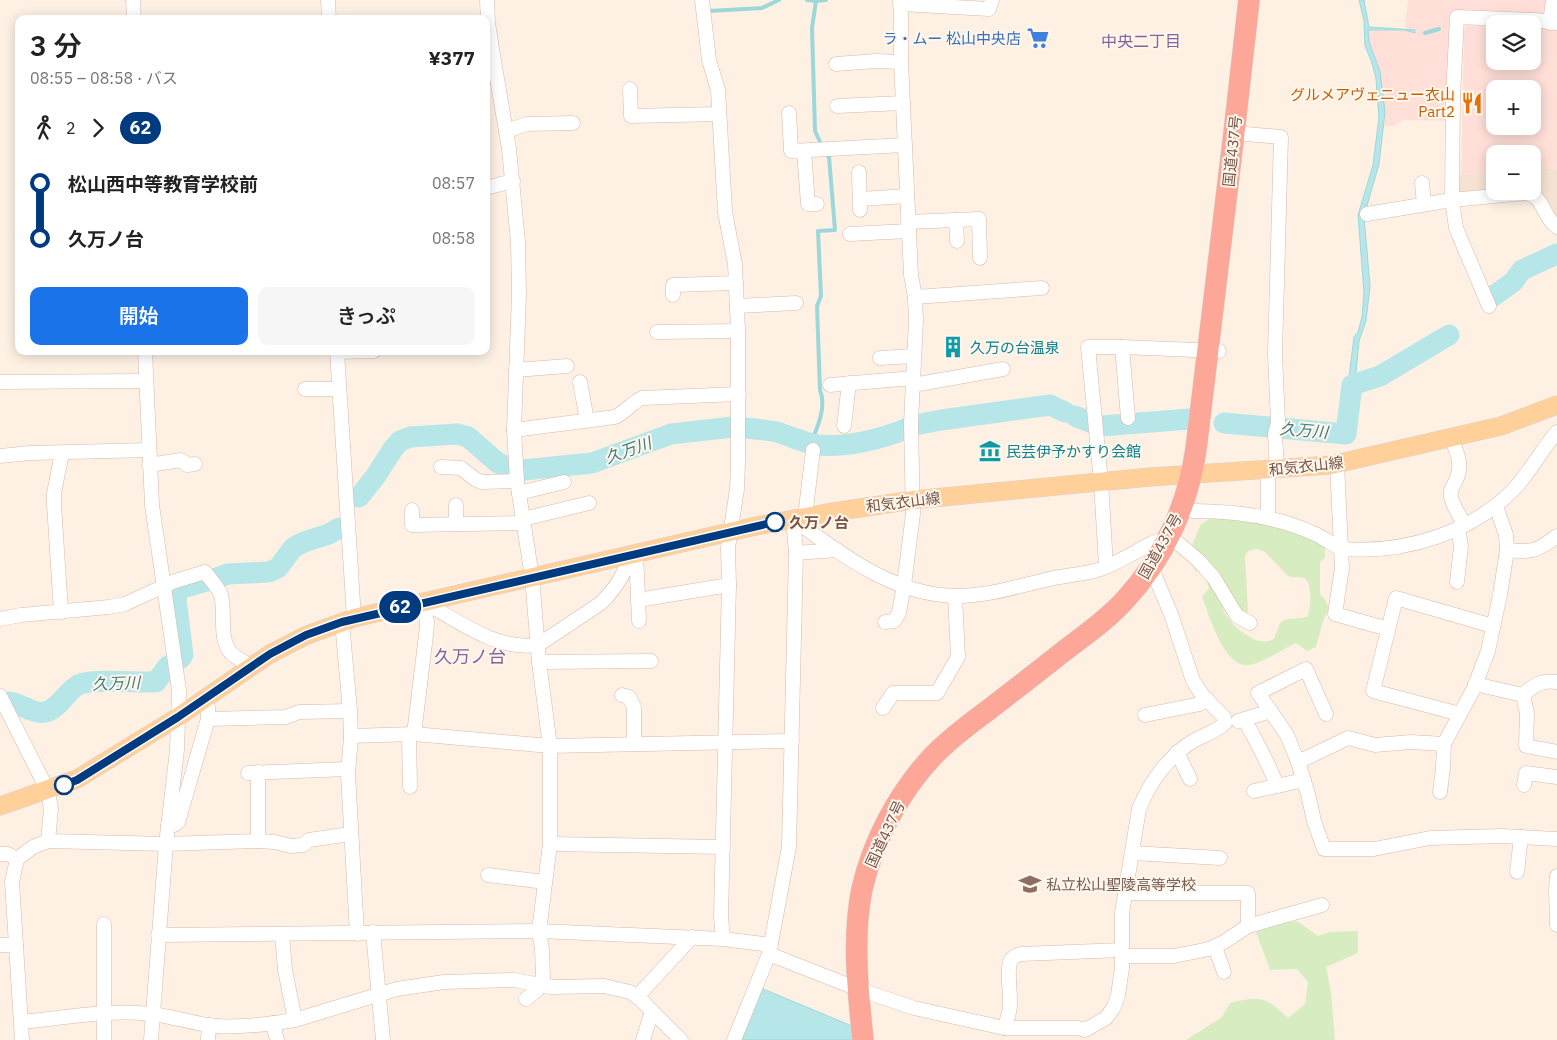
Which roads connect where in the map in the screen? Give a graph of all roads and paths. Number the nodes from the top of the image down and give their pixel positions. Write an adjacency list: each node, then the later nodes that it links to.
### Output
1 (133, 0): 10 (street)
2 (328, 0): 11 (street)
3 (488, 0): 12 (street)
4 (702, 0): 21 (street)
5 (992, 0): 9 (street)
6 (1248, 0): 24 (highway, 国道437号)
7 (1259, 0): 24 (highway, 国道437号)
8 (1553, 0): 13 (street)
9 (900, 2): 15 (street)
10 (134, 15)
11 (329, 15)
12 (488, 15)
13 (1554, 23): 32 (street)
14 (490, 62): 23 (street)
15 (901, 62): 16 (street); 18 (street)
16 (836, 64)
17 (630, 89): 21 (street)
18 (903, 103): 19 (street); 25 (street)
19 (837, 106)
20 (789, 113): 26 (street)
21 (719, 114): 42 (street)
22 (566, 127): 23 (street)
23 (506, 131): 28 (street)
24 (1240, 134): 52 (highway, 国道437号); 84 (street)
25 (905, 145): 26 (street); 31 (street)
26 (804, 151): 33 (street)
27 (859, 172): 31 (street)
28 (512, 181): 30 (street); 59 (street)
29 (1422, 182): 34 (street)
30 (490, 187)
31 (907, 196): 37 (street)
32 (1452, 200): 34 (street); 38 (street); 48 (street)
33 (817, 204)
34 (1424, 204): 35 (street)
35 (1367, 214)
36 (956, 220): 37 (street); 40 (street); 41 (street)
37 (909, 227): 39 (street); 45 (street)
38 (1557, 227)
39 (850, 234)
40 (957, 241)
41 (977, 256)
42 (736, 283): 44 (street); 47 (street)
43 (1042, 288): 45 (street)
44 (673, 295)
45 (915, 297): 55 (street)
46 (796, 304): 47 (street)
47 (737, 306): 50 (street)
48 (1490, 306)
49 (665, 328): 50 (street)
50 (738, 331): 68 (street)
51 (1122, 347): 52 (street); 70 (street); 87 (street)
52 (1214, 350): 85 (highway, 国道437号)
53 (146, 355): 60 (street)
54 (337, 355): 67 (street)
55 (914, 356): 56 (street); 61 (street)
56 (880, 358)
57 (567, 366): 59 (street)
58 (1003, 369): 61 (street)
59 (516, 370): 73 (street)
60 (146, 381): 62 (street); 76 (street)
61 (913, 381): 64 (street); 89 (street)
62 (0, 382)
63 (580, 382): 71 (street)
64 (849, 383): 65 (street); 72 (street)
65 (830, 384)
66 (305, 389): 67 (street)
67 (338, 389): 120 (street)
68 (739, 394): 71 (street); 100 (street)
69 (1557, 405): 75 (main road, 和気衣山線)
70 (1128, 418)
71 (587, 420): 73 (street)
72 (844, 426)
73 (514, 430): 88 (street)
74 (1557, 432): 92 (street)
75 (1451, 438): 81 (main road, 和気衣山線); 99 (street)
76 (149, 450): 78 (street); 82 (street)
77 (813, 450): 95 (street)
78 (62, 452): 79 (street); 118 (street)
79 (0, 456)
80 (195, 464): 82 (street)
81 (1337, 464): 84 (main road, 和気衣山線); 103 (street)
82 (149, 465): 114 (street)
83 (442, 467): 88 (street)
84 (1272, 470): 85 (main road, 和気衣山線); 96 (street)
85 (1198, 475): 87 (main road, 和気衣山線); 94 (highway, 国道437号); 102 (highway, 国道437号)
86 (564, 482): 88 (street)
87 (1101, 482): 89 (main road, 和気衣山線); 108 (street)
88 (518, 487): 97 (street)
89 (913, 500): 95 (main road, 和気衣山線); 113 (street)
90 (589, 503): 97 (street)
91 (456, 505): 98 (street)
92 (1496, 506): 99 (street); 105 (street)
93 (412, 510): 98 (street)
94 (1193, 511): 96 (street); 102 (highway, 国道437号)
95 (799, 518): 100 (main road, 和気衣山線); 104 (street); 106 (street)
96 (1268, 518): 103 (street)
97 (523, 521): 98 (street); 110 (street)
98 (456, 524)
99 (1461, 527): 103 (street); 111 (street)
100 (730, 532): 107 (main road, 和気衣山線); 112 (street)
101 (1557, 536): 105 (street)
102 (1172, 543): 108 (street); 109 (highway, 国道437号); 123 (street)
103 (1342, 549): 125 (street)
104 (837, 550): 106 (street); 113 (street)
105 (1507, 550): 124 (street)
106 (796, 553): 149 (street)
107 (632, 554): 110 (main road, 和気衣山線); 116 (street); 126 (street)
108 (1106, 566): 115 (street)
109 (1154, 574): 136 (street); 206 (highway, 国道437号)
110 (532, 577): 117 (main road, 和気衣山線); 126 (street)
111 (1457, 582)
112 (729, 585): 116 (street); 150 (street)
113 (904, 585): 115 (street); 122 (street)
114 (164, 586): 118 (street); 129 (street); 143 (street)
115 (956, 596): 137 (street)
116 (638, 600): 121 (street)
117 (424, 602): 120 (main road, 和気衣山線); 126 (street); 147 (street)
118 (61, 612): 119 (street)
119 (0, 619)
120 (348, 620): 129 (main road, 和気衣山線); 138 (street)
121 (639, 621)
122 (885, 622)
123 (1250, 623)
124 (1493, 626): 125 (street); 131 (street)
125 (1388, 629): 141 (street)
126 (538, 645): 128 (street)
127 (651, 660): 128 (street)
128 (539, 662): 153 (street)
129 (251, 666): 135 (main road, 和気衣山線)
130 (1557, 682): 133 (street)
131 (1475, 684): 133 (street); 141 (street)
132 (622, 695): 151 (street)
133 (1523, 695): 155 (street)
134 (0, 696): 164 (street)
135 (204, 699): 143 (main road, 和気衣山線); 144 (street)
136 (1207, 699): 142 (street); 146 (street)
137 (883, 708)
138 (350, 711): 144 (street); 148 (street)
139 (1271, 711): 140 (street); 145 (street); 156 (street)
140 (1326, 714)
141 (1460, 714): 152 (street)
142 (1145, 715)
143 (178, 717): 164 (main road, 和気衣山線); 168 (street)
144 (208, 720): 168 (street)
145 (1246, 720): 146 (street); 162 (street)
146 (1225, 723): 154 (street)
147 (411, 734): 148 (street); 153 (street); 163 (street)
148 (351, 736): 157 (street)
149 (792, 741): 150 (street); 202 (street)
150 (725, 742): 151 (street); 176 (street)
151 (634, 744): 153 (street)
152 (1444, 744): 156 (street); 166 (street)
153 (550, 746): 175 (street)
154 (1177, 752): 159 (street); 177 (street)
155 (1557, 752)
156 (1298, 762): 160 (street)
157 (348, 768): 169 (street); 173 (street)
158 (1557, 777): 161 (street)
159 (1190, 779)
160 (1304, 780): 162 (street); 170 (street)
161 (1524, 784)
162 (1277, 786): 165 (street)
163 (410, 787)
164 (48, 791): 167 (main road, 和気衣山線); 172 (street)
165 (1254, 791)
166 (1440, 792)
167 (0, 806)
168 (168, 825): 174 (street)
169 (350, 834): 173 (street); 195 (street)
170 (1520, 837): 171 (street); 181 (street)
171 (1557, 839)
172 (48, 841): 174 (street); 180 (street)
173 (258, 841): 174 (street)
174 (166, 844): 196 (street)
175 (550, 844): 176 (street); 184 (street)
176 (723, 846): 198 (street)
177 (1133, 853): 179 (street); 186 (street)
178 (0, 854): 180 (street)
179 (1220, 858)
180 (17, 859): 188 (street)
181 (1518, 872)
182 (488, 875): 184 (street)
183 (1557, 876): 185 (street)
184 (546, 882): 192 (street)
185 (1556, 890): 190 (street)
186 (1125, 893): 191 (street); 203 (street)
187 (1322, 905): 191 (street)
188 (7, 912): 200 (street)
189 (104, 924): 211 (street)
190 (1557, 925)
191 (1248, 926): 201 (street)
192 (539, 931): 193 (street); 197 (street); 205 (street)
193 (373, 932): 195 (street); 207 (street)
194 (282, 934): 195 (street); 196 (street); 213 (street)
195 (357, 934)
196 (158, 935): 212 (street)
197 (692, 937): 198 (street); 208 (street)
198 (724, 938): 202 (street)
199 (0, 945): 200 (street)
200 (16, 945): 214 (street)
201 (1215, 947): 203 (street); 204 (street)
202 (770, 949): 206 (street); 228 (street)
203 (1123, 953): 217 (street); 219 (street)
204 (1224, 972)
205 (540, 985): 207 (street); 208 (street); 209 (street)
206 (863, 990): 217 (street); 229 (highway, 国道437号); 230 (highway, 国道437号)
207 (379, 995): 213 (street); 226 (street)
208 (638, 997): 210 (street)
209 (526, 999)
210 (652, 1011): 220 (street); 227 (street)
211 (104, 1014): 212 (street); 214 (street); 222 (street)
212 (153, 1014): 216 (street); 223 (street)
213 (295, 1020): 215 (street)
214 (22, 1022): 221 (street)
215 (273, 1022): 218 (street); 225 (street)
216 (209, 1025): 218 (street); 224 (street)
217 (1004, 1028): 219 (street)
218 (231, 1033)
219 (1087, 1035)
220 (677, 1039)
221 (22, 1040)
222 (104, 1040)
223 (151, 1040)
224 (208, 1040)
225 (277, 1040)
226 (383, 1040)
227 (643, 1040)
228 (734, 1040)
229 (863, 1040)
230 (873, 1040)

